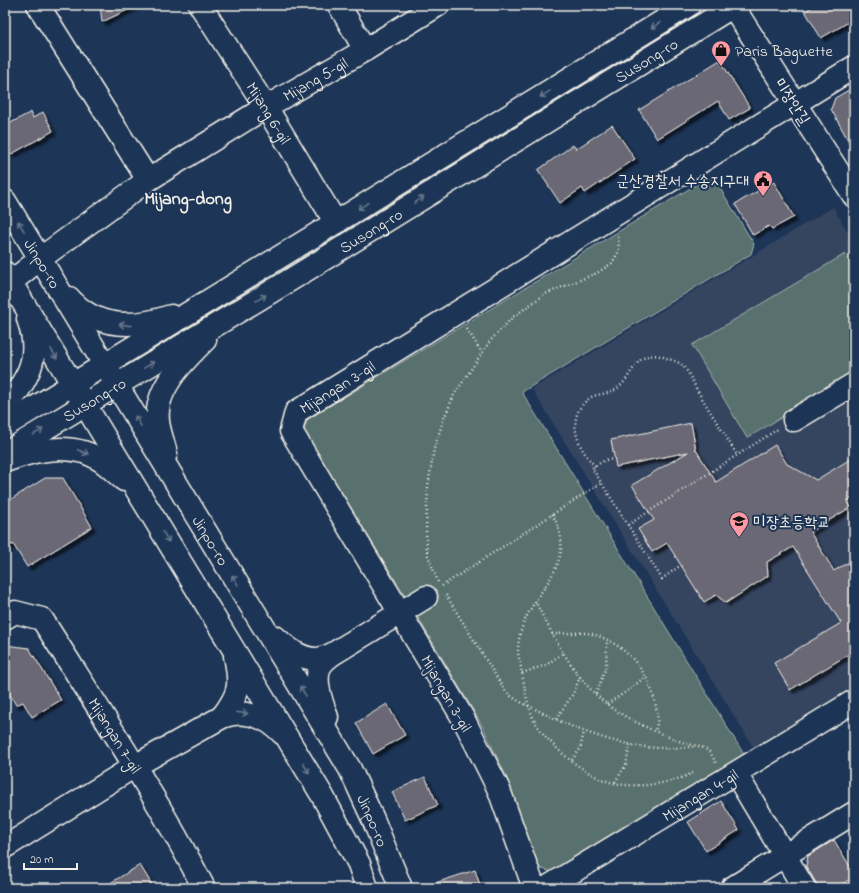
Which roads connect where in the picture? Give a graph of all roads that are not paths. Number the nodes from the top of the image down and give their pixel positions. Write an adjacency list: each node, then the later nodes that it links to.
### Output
1 (38, 5): 11 (street)
2 (200, 5): 10 (street, Mijang 6-gil)
3 (339, 5): 7 (street, Mijang 5-gil)
4 (438, 5): 7 (street, Mijang 5-gil)
5 (689, 5): 14 (street, Susong-ro, one-way to 14)
6 (733, 6): 9 (street, 미장안길); 19 (street, Susong-ro, one-way to 6)
7 (365, 50): 10 (street, Mijang 5-gil)
8 (854, 67): 9 (street, Mijangan 3-gil)
9 (794, 103): 12 (street, 미장안길); 33 (street, Mijangan 3-gil)
10 (266, 107): 11 (street, Mijang 5-gil); 14 (street, Mijang 6-gil)
11 (148, 180): 15 (street, Mijang 5-gil)
12 (854, 196)
13 (5, 201): 15 (street, Jinpo-ro, one-way to 13)
14 (336, 223): 18 (street, Susong-ro)
15 (41, 258): 16 (street, Jinpo-ro); 17 (street, Mijang 5-gil)
16 (53, 280): 18 (street, one-way to 16); 20 (street, Jinpo-ro)
17 (10, 286): 22 (street, Jinpo-ro, one-way to 22); 25 (street)
18 (203, 305): 20 (street, Susong-ro)
19 (226, 319): 23 (street, Susong-ro, one-way to 19); 30 (street)
20 (105, 366): 22 (street, Susong-ro); 23 (street, Jinpo-ro)
21 (854, 384): 26 (street)
22 (73, 385): 24 (street, Jinpo-ro); 27 (street, Susong-ro)
23 (116, 385): 24 (street, Susong-ro); 30 (street, Jinpo-ro, one-way to 23)
24 (85, 404): 28 (street, Susong-ro, one-way to 24); 31 (street, Jinpo-ro)
25 (5, 408)
26 (794, 420)
27 (5, 426)
28 (5, 453)
29 (5, 462): 31 (street, one-way to 31)
30 (189, 505): 35 (street, Jinpo-ro, one-way to 30)
31 (154, 518): 36 (street, Jinpo-ro, one-way to 36)
32 (433, 592): 33 (street)
33 (401, 614): 37 (street); 50 (street, Mijangan 3-gil)
34 (5, 618): 42 (street, Mijangan 7-gil)
35 (264, 628): 37 (street); 41 (street, Jinpo-ro, one-way to 35)
36 (234, 649): 39 (street); 40 (street, Jinpo-ro)
37 (331, 655): 41 (street)
38 (854, 701): 43 (street, Mijangan 4-gil)
39 (222, 717): 40 (street, one-way to 40); 42 (street)
40 (289, 740): 48 (street, Jinpo-ro, one-way to 48)
41 (343, 757): 49 (street, Jinpo-ro)
42 (135, 766): 45 (street); 47 (street, Mijangan 7-gil)
43 (736, 774): 46 (street); 51 (street, Mijangan 4-gil)
44 (854, 813): 46 (street)
45 (5, 847)
46 (786, 855): 52 (street); 53 (street)
47 (204, 888)
48 (367, 888)
49 (401, 888)
50 (534, 888)
51 (546, 888)
52 (732, 888)
53 (804, 888)

